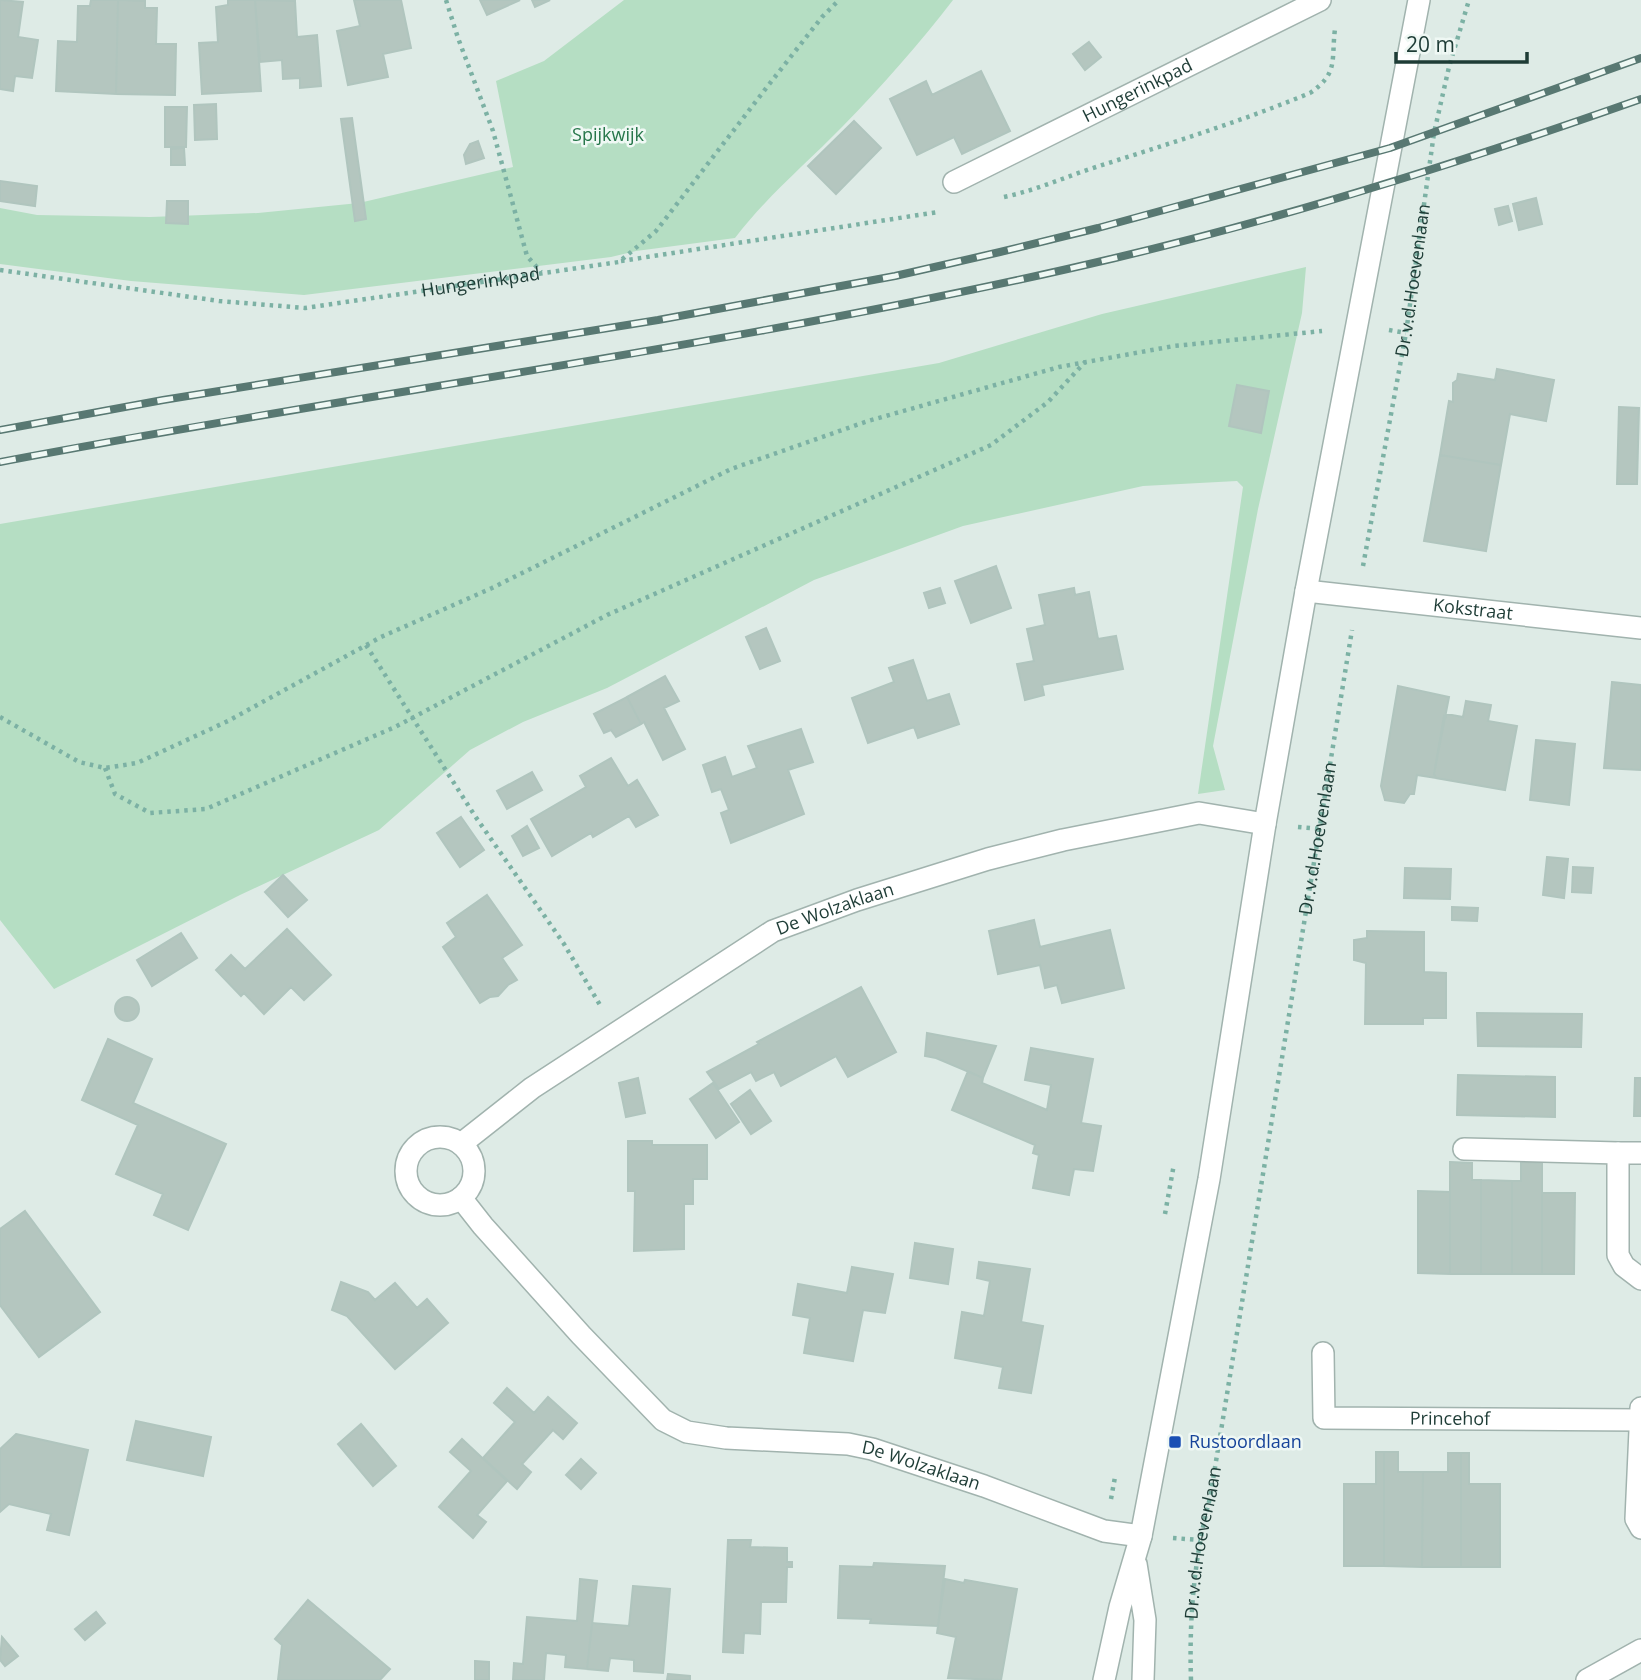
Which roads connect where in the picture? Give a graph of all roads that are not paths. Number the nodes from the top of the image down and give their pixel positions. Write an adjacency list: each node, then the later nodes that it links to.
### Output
1 (1320, 0): 3 (street, Hungerinkpad)
2 (1419, 0): 4 (street)
3 (954, 182)
4 (1306, 591): 5 (street, Kokstraat); 6 (street)
5 (1641, 628)
6 (1265, 824): 7 (street, De Wolzaklaan); 16 (street)
7 (461, 1144): 11 (street); 11 (street)
8 (1464, 1149): 9 (street)
9 (1618, 1153): 10 (street); 12 (street)
10 (1641, 1153)
11 (461, 1198): 16 (street, De Wolzaklaan)
12 (1641, 1279)
13 (1323, 1353): 14 (street, Princehof)
14 (1641, 1414): 15 (street, Princehof)
15 (1641, 1528)
16 (1141, 1536): 17 (street)
17 (1136, 1559): 19 (street); 20 (street)
18 (1641, 1650): 21 (street)
19 (1104, 1680)
20 (1143, 1680)
21 (1587, 1680)

